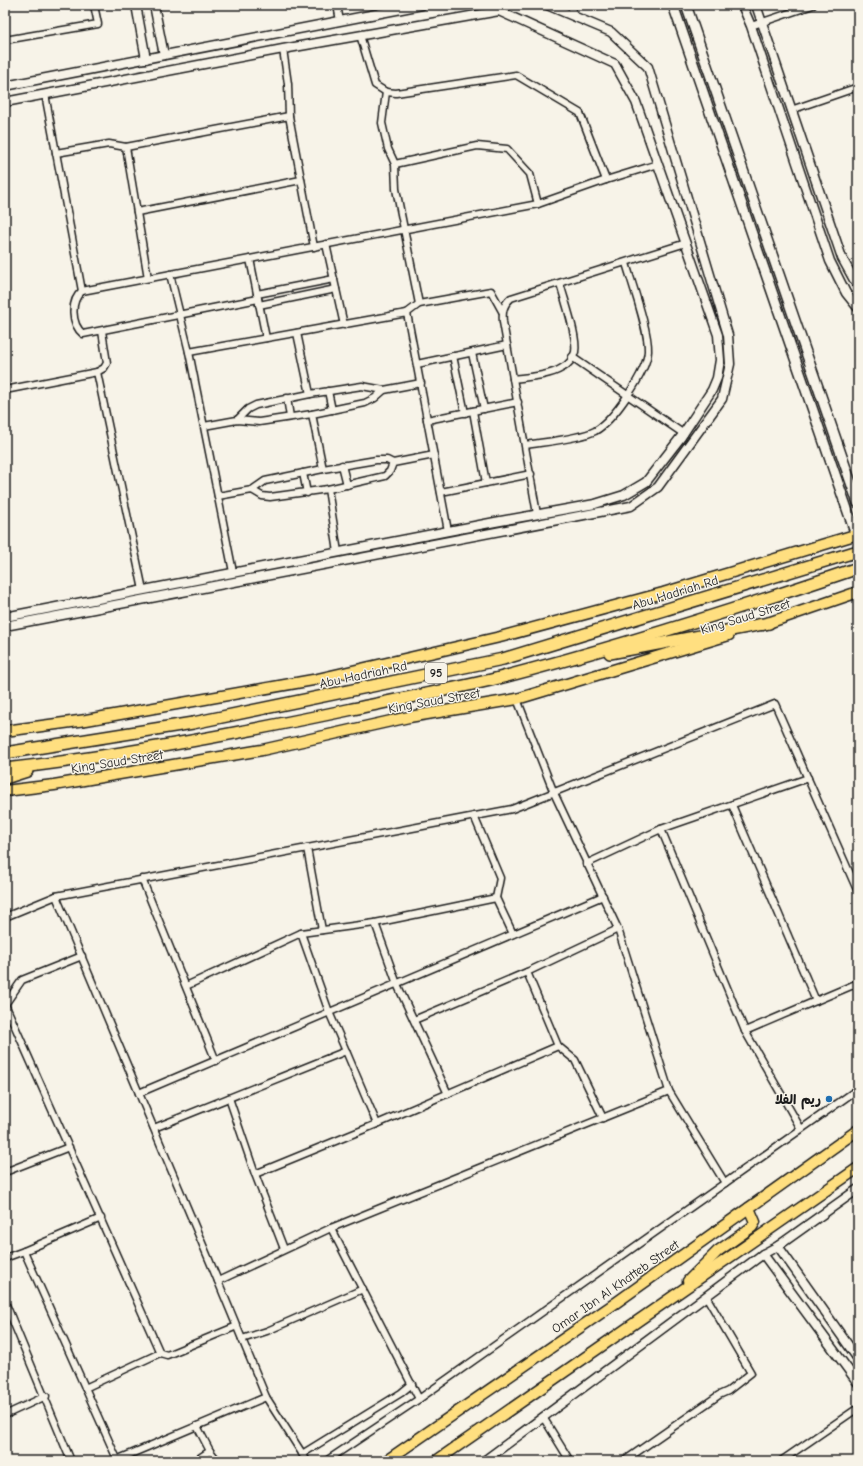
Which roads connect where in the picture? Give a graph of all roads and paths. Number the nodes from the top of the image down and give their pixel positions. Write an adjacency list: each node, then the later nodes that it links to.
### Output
1 (94, 5): 18 (street)
2 (136, 5): 21 (street)
3 (154, 5): 20 (street)
4 (337, 5): 14 (street)
5 (422, 5): 14 (street)
6 (546, 5): 13 (street)
7 (571, 5): 13 (street)
8 (673, 5): 103 (main road)
9 (686, 5): 100 (main road)
10 (742, 5): 16 (street)
11 (756, 5): 15 (street)
12 (813, 5): 15 (street)
13 (574, 16): 112 (street)
14 (340, 21): 20 (street)
15 (761, 23): 16 (street); 27 (street)
16 (751, 26): 52 (street)
17 (360, 35): 19 (street); 24 (street); 32 (street)
18 (5, 40)
19 (283, 49): 25 (street); 28 (street)
20 (164, 55): 21 (street)
21 (146, 59): 22 (street)
22 (5, 86)
23 (858, 89): 27 (street)
24 (386, 92): 31 (street); 34 (street)
25 (45, 94): 26 (street); 30 (street)
26 (5, 102)
27 (791, 110): 47 (street)
28 (289, 116): 29 (street); 33 (street)
29 (126, 147): 30 (street); 36 (street)
30 (56, 153): 49 (street)
31 (395, 164): 35 (street); 37 (street)
32 (658, 164): 34 (street); 38 (street)
33 (301, 180): 36 (street); 40 (street)
34 (606, 180): 35 (street)
35 (538, 204): 37 (street)
36 (137, 212): 44 (street)
37 (405, 229): 39 (street); 51 (street)
38 (686, 243): 42 (street); 85 (street)
39 (326, 244): 40 (street); 45 (street)
40 (314, 247): 41 (street)
41 (250, 259): 43 (street); 50 (street)
42 (626, 262): 46 (street); 73 (street)
43 (170, 274): 44 (street); 55 (street)
44 (148, 278): 49 (street)
45 (334, 279): 48 (street); 50 (street)
46 (560, 283): 53 (street); 64 (street)
47 (858, 287)
48 (336, 289): 50 (street); 56 (street)
49 (82, 291): 57 (street)
50 (258, 299): 55 (street); 59 (street)
51 (419, 304): 53 (street); 54 (street)
52 (858, 308)
53 (502, 311): 60 (street)
54 (408, 313): 56 (street); 65 (street)
55 (180, 314): 57 (street); 61 (street)
56 (344, 325): 58 (street)
57 (102, 331): 66 (street)
58 (297, 333): 59 (street); 72 (street)
59 (266, 338): 61 (street)
60 (507, 345): 62 (street); 67 (street)
61 (189, 352): 84 (street)
62 (472, 352): 63 (street); 76 (street)
63 (453, 356): 65 (street); 79 (street)
64 (572, 357): 67 (street); 73 (street)
65 (417, 364): 68 (street)
66 (96, 372): 69 (street); 108 (street)
67 (513, 379): 75 (street)
68 (421, 383): 70 (street); 83 (street)
69 (5, 390)
70 (384, 390): 71 (street); 77 (street)
71 (328, 391): 72 (street); 77 (street)
72 (310, 394): 74 (street)
73 (628, 394): 85 (street); 86 (street)
74 (287, 398): 81 (street); 82 (street)
75 (518, 402): 76 (street); 86 (street)
76 (484, 409): 78 (street)
77 (332, 410): 80 (street)
78 (473, 411): 79 (street); 93 (street)
79 (465, 412): 83 (street)
80 (312, 414): 81 (street); 90 (street)
81 (290, 417): 82 (street)
82 (238, 420): 84 (street)
83 (428, 420): 87 (street)
84 (204, 426): 99 (street)
85 (684, 434): 101 (street)
86 (526, 445): 92 (street)
87 (434, 455): 88 (street); 97 (street)
88 (394, 463): 89 (street); 94 (street)
89 (342, 465): 90 (street); 94 (street)
90 (323, 469): 91 (street)
91 (303, 473): 96 (street); 98 (street)
92 (531, 474): 93 (street); 101 (street)
93 (486, 483): 97 (street)
94 (347, 484): 95 (street)
95 (328, 489): 98 (street); 105 (street)
96 (252, 490): 98 (street); 99 (street)
97 (441, 492): 102 (street)
98 (307, 493)
99 (218, 496): 107 (street)
100 (858, 503)
101 (537, 514): 102 (street)
102 (448, 531): 105 (street)
103 (857, 535): 115 (main road)
104 (858, 551): 116 (highway, Abu Hadriah Rd / 95)
105 (338, 552): 107 (street)
106 (858, 568): 113 (highway, 95)
107 (233, 572): 108 (street)
108 (143, 590): 110 (street)
109 (858, 592): 111 (main road, King Saud Street)
110 (5, 617)
111 (770, 622): 113 (highway); 114 (main road, King Saud Street)
112 (5, 626)
113 (550, 664): 117 (highway, 95)
114 (517, 699): 121 (main road, King Saud Street); 122 (street)
115 (5, 730)
116 (5, 753)
117 (52, 764): 118 (highway, 95); 119 (highway)
118 (5, 769)
119 (5, 778)
120 (808, 778): 122 (street); 123 (street); 129 (street)
121 (5, 791)
122 (554, 793): 124 (street); 127 (street)
123 (732, 805): 125 (street); 144 (street)
124 (474, 816): 126 (street); 132 (street)
125 (661, 829): 127 (street); 148 (street)
126 (307, 848): 128 (street); 136 (street)
127 (586, 864): 131 (street)
128 (142, 879): 130 (street); 143 (street)
129 (858, 892)
130 (56, 896): 133 (street); 139 (street)
131 (603, 896): 135 (street); 138 (street)
132 (496, 898): 134 (street); 138 (street)
133 (5, 917)
134 (375, 923): 136 (street); 142 (street)
135 (618, 929): 140 (street); 153 (street)
136 (322, 930): 137 (street)
137 (301, 933): 143 (street); 146 (street)
138 (513, 934): 142 (street)
139 (82, 956): 145 (street); 154 (street)
140 (527, 972): 147 (street); 149 (street)
141 (858, 983): 144 (street)
142 (397, 984): 146 (street); 147 (street)
143 (186, 986): 151 (street)
144 (816, 1001): 148 (street)
145 (6, 1004): 162 (street)
146 (329, 1012): 150 (street); 151 (street)
147 (414, 1020): 155 (street)
148 (745, 1031): 160 (street)
149 (558, 1046): 155 (street); 157 (street)
150 (346, 1051): 156 (street); 158 (street)
151 (216, 1060): 154 (street)
152 (858, 1089): 160 (street)
153 (669, 1092): 157 (street); 166 (street)
154 (140, 1093): 159 (street)
155 (448, 1094): 158 (street)
156 (229, 1098): 159 (street); 165 (street)
157 (603, 1118): 170 (street)
158 (377, 1124): 165 (street)
159 (154, 1128): 176 (street)
160 (801, 1129): 166 (street)
161 (858, 1130): 168 (main road, Omar Ibn Al Khatteb Street)
162 (69, 1147): 164 (street); 169 (street)
163 (858, 1168): 179 (main road)
164 (5, 1172)
165 (255, 1174): 172 (street)
166 (725, 1183): 190 (street)
167 (858, 1189): 171 (street)
168 (748, 1208): 179 (main road); 203 (main road, Omar Ibn Al Khatteb Street)
169 (101, 1218): 173 (street); 183 (street)
170 (331, 1228): 172 (street); 177 (street)
171 (778, 1246): 174 (street); 184 (street)
172 (284, 1250): 176 (street)
173 (24, 1251): 175 (street); 187 (street)
174 (763, 1254): 178 (street); 185 (street)
175 (5, 1258)
176 (218, 1281): 181 (street)
177 (363, 1288): 182 (street); 186 (street)
178 (706, 1296): 193 (street); 207 (street)
179 (670, 1300): 204 (main road)
180 (5, 1302): 188 (street)
181 (237, 1326): 182 (street); 183 (street)
182 (242, 1339): 189 (street)
183 (160, 1353): 187 (street)
184 (858, 1359)
185 (858, 1383)
186 (412, 1384): 190 (street); 196 (street)
187 (84, 1388): 197 (street)
188 (46, 1396): 192 (street); 198 (street)
189 (266, 1397): 194 (street); 196 (street)
190 (419, 1398): 202 (street)
191 (858, 1408): 208 (street)
192 (5, 1415)
193 (543, 1417): 205 (street); 206 (street)
194 (197, 1426): 195 (street); 197 (street)
195 (210, 1451): 199 (street); 200 (street)
196 (302, 1454): 201 (street)
197 (115, 1460)
198 (71, 1461)
199 (195, 1461)
200 (218, 1461)
201 (307, 1461)
202 (326, 1461)
203 (386, 1461)
204 (436, 1461)
205 (484, 1461)
206 (570, 1461)
207 (624, 1461)
208 (780, 1461)

